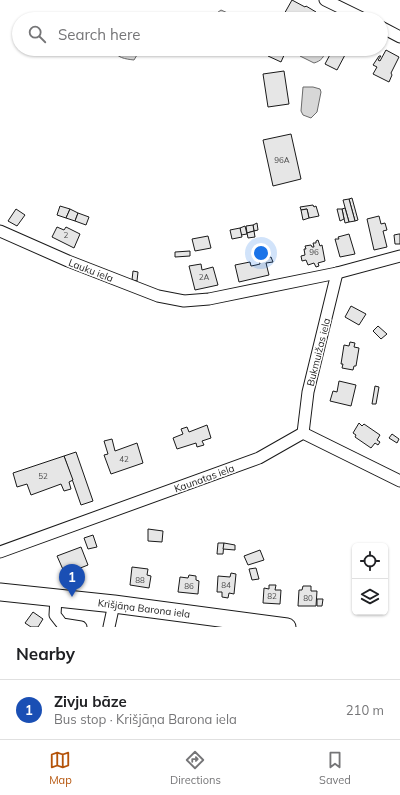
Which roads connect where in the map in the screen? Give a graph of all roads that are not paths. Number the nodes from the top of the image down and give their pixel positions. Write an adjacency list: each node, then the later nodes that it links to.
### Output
1 (325, 0): 2 (street)
2 (350, 12)
3 (388, 31): 4 (street)
4 (400, 37)
5 (0, 230): 7 (street, Lauku iela)
6 (400, 256): 7 (street)
7 (337, 273): 8 (street, Bukmuižas iela)
8 (303, 433): 9 (street); 10 (street, Kaunatas iela)
9 (400, 481)
10 (0, 552)
11 (0, 592): 12 (main road, Krišjāņa Barona iela)
12 (56, 598): 13 (main road, Krišjāņa Barona iela); 14 (street)
13 (114, 604): 15 (street); 16 (main road, Krišjāņa Barona iela)
14 (81, 627)
15 (109, 627)
16 (287, 627)

